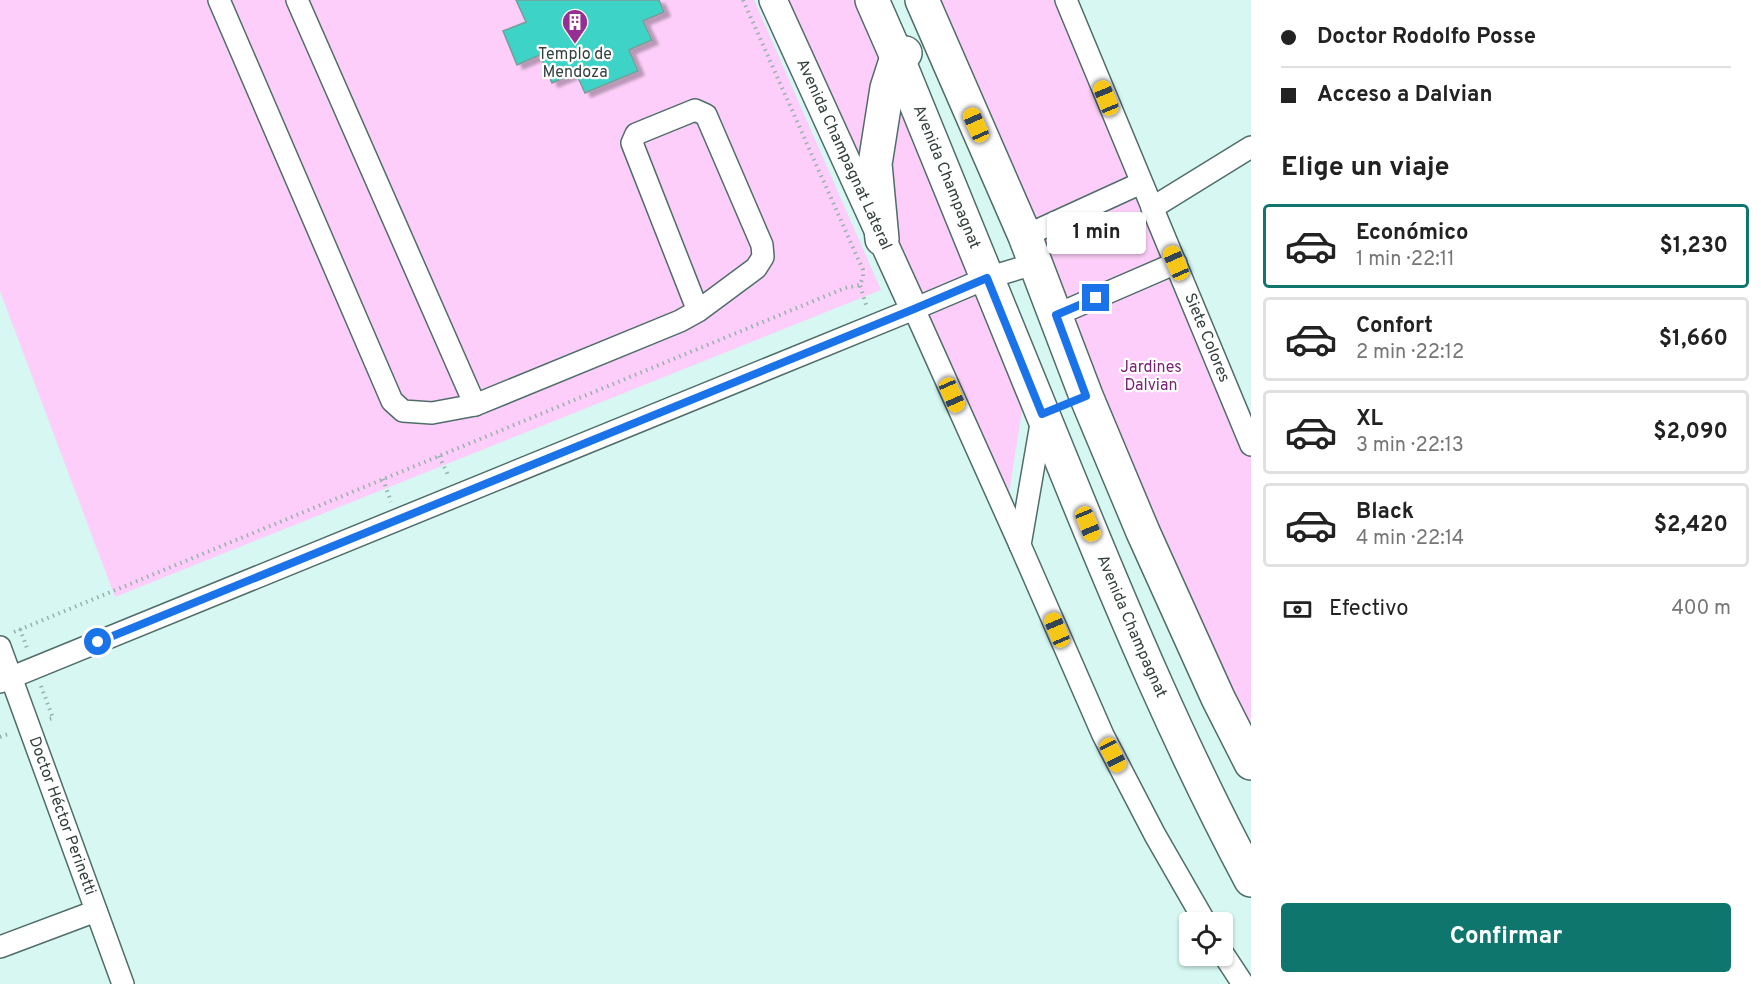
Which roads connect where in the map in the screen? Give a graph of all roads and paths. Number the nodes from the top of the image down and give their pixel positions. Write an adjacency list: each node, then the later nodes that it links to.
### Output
1 (219, 0): 23 (street)
2 (297, 0): 23 (street)
3 (743, 0): 17 (path)
4 (773, 0): 13 (street, Avenida Champagnat Lateral)
5 (872, 0): 9 (main road, Avenida Champagnat)
6 (922, 0): 8 (main road)
7 (1066, 0): 11 (street, Siete Colores)
8 (938, 39): 9 (main road); 14 (main road)
9 (897, 57): 13 (main road); 16 (main road, Avenida Champagnat)
10 (1251, 147): 12 (street)
11 (1141, 183): 12 (street, Siete Colores); 14 (street)
12 (1152, 208): 15 (street, Siete Colores)
13 (882, 239): 18 (street, Avenida Champagnat Lateral)
14 (1031, 249): 16 (street); 20 (main road)
15 (1176, 263): 20 (street); 24 (street, Siete Colores)
16 (987, 278): 18 (street); 25 (main road, Avenida Champagnat)
17 (860, 285): 21 (path); 28 (path)
18 (914, 309): 21 (street); 27 (street)
19 (698, 311): 19 (street); 23 (street)
20 (1056, 315): 22 (main road)
21 (872, 326): 29 (street)
22 (1086, 396): 25 (main road); 30 (main road)
23 (475, 405)
24 (1244, 410): 26 (street, Siete Colores)
25 (1042, 414): 27 (street); 31 (main road, Avenida Champagnat)
26 (1251, 445)
27 (1020, 545): 33 (street)
28 (5, 640): 29 (street, Doctor Héctor Perinetti)
29 (6, 679): 32 (street, Doctor Héctor Perinetti)
30 (1251, 763)
31 (1251, 880)
32 (96, 911): 34 (street); 36 (street, Doctor Héctor Perinetti)
33 (1199, 912)
34 (0, 947)
35 (1231, 966): 37 (street)
36 (123, 984)
37 (1243, 984)

